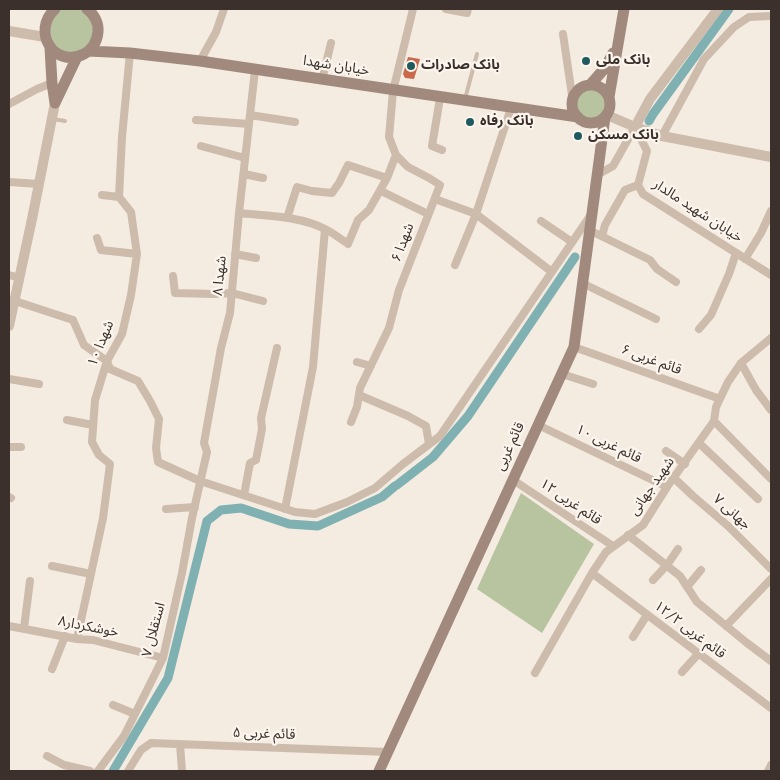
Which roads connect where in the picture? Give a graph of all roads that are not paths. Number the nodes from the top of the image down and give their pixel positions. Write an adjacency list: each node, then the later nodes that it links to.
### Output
1 (55, 9): 12 (main road)
2 (224, 9): 20 (street)
3 (413, 9): 25 (street)
4 (446, 9): 5 (street)
5 (468, 9)
6 (624, 9): 14 (main road)
7 (718, 9): 41 (street)
8 (91, 11): 16 (main road)
9 (771, 16): 42 (street)
10 (9, 31): 12 (street)
11 (563, 34): 30 (street)
12 (45, 37): 15 (main road)
13 (331, 43): 22 (street)
14 (618, 43): 24 (main road); 26 (main road)
15 (50, 48): 19 (main road); 23 (main road)
16 (89, 51): 17 (main road, خیابان شهدا); 19 (main road)
17 (130, 53): 20 (main road, خیابان شهدا); 57 (street)
18 (478, 54): 28 (lane)
19 (77, 57): 29 (main road)
20 (200, 61): 21 (main road, خیابان شهدا)
21 (255, 70): 22 (main road, خیابان شهدا); 33 (street, شهدا ۸)
22 (322, 80): 25 (main road, خیابان شهدا)
23 (52, 83): 29 (main road); 31 (street)
24 (590, 85): 26 (main road); 30 (main road)
25 (393, 90): 27 (main road, خیابان شهدا); 45 (street)
26 (609, 97): 34 (main road)
27 (440, 98): 28 (main road, خیابان شهدا); 44 (street)
28 (464, 101): 32 (main road, خیابان شهدا)
29 (55, 102): 36 (street)
30 (572, 102): 35 (main road)
31 (9, 104)
32 (511, 108): 35 (main road, خیابان شهدا); 62 (street)
33 (250, 115): 39 (street); 40 (street, شهدا ۸)
34 (606, 116): 35 (main road); 41 (street); 49 (main road, قائم غربی)
35 (578, 117)
36 (52, 118): 37 (lane); 53 (street)
37 (65, 120)
38 (196, 120): 40 (street)
39 (295, 122)
40 (249, 124): 47 (street, شهدا ۸)
41 (635, 127): 42 (street); 49 (street); 54 (street, خیابان شهید مالدار)
42 (662, 136): 46 (street)
43 (201, 146): 47 (street)
44 (442, 150)
45 (396, 155): 51 (street); 58 (street, شهدا ۶)
46 (771, 157)
47 (245, 158): 48 (street, شهدا ۸)
48 (244, 174): 50 (street); 60 (street, شهدا ۸)
49 (597, 175): 63 (main road, قائم غربی)
50 (263, 178)
51 (387, 178): 55 (street); 64 (street)
52 (9, 182): 53 (street)
53 (39, 184): 81 (street)
54 (638, 185): 68 (street); 71 (street, خیابان شهید مالدار)
55 (381, 191): 61 (street); 66 (street)
56 (102, 195): 57 (street)
57 (119, 197): 72 (street, شهدا ۱۰)
58 (434, 199): 61 (street, شهدا ۶); 62 (street)
59 (771, 211): 75 (street)
60 (239, 213): 64 (street); 73 (street, شهدا ۸)
61 (428, 214): 96 (street, شهدا ۶)
62 (476, 214): 76 (street); 77 (street)
63 (592, 214): 67 (main road, قائم غربی); 70 (street)
64 (287, 218): 66 (street)
65 (541, 221): 70 (street)
66 (325, 229): 124 (street)
67 (589, 230): 68 (street); 83 (main road, قائم غربی)
68 (602, 236): 82 (street)
69 (97, 238): 72 (street)
70 (572, 242): 77 (street)
71 (736, 253): 75 (street, خیابان شهید مالدار); 89 (street)
72 (137, 254): 93 (street, شهدا ۱۰)
73 (236, 254): 74 (street); 84 (street, شهدا ۸)
74 (256, 258)
75 (745, 259): 79 (street, خیابان شهید مالدار)
76 (455, 265)
77 (552, 272): 110 (street)
78 (9, 275): 81 (street)
79 (771, 275)
80 (174, 276): 84 (street)
81 (20, 278): 86 (street)
82 (676, 282)
83 (582, 283): 87 (street); 91 (main road, قائم غربی)
84 (232, 293): 85 (street); 118 (street, شهدا ۸)
85 (263, 300)
86 (14, 301): 88 (street); 93 (street)
87 (656, 319)
88 (9, 326)
89 (699, 329)
90 (771, 338): 95 (street, شهید جهانی)
91 (574, 347): 97 (main road, قائم غربی); 102 (street, قائم غربی ۶)
92 (277, 348): 120 (street)
93 (107, 361): 107 (street, شهدا ۱۰); 118 (street)
94 (357, 362): 96 (street)
95 (741, 363): 102 (street, شهید جهانی); 103 (street)
96 (371, 366): 101 (street, شهدا ۶)
97 (562, 374): 100 (street); 108 (main road, قائم غربی)
98 (9, 379): 99 (street)
99 (39, 384)
100 (594, 384)
101 (359, 395): 106 (street, شهدا ۶); 110 (street)
102 (720, 398): 105 (street, شهید جهانی)
103 (771, 410)
104 (67, 420): 107 (street)
105 (714, 421): 109 (street, شهید جهانی); 116 (street)
106 (351, 422)
107 (93, 425): 133 (street, شهدا ۱۰)
108 (538, 425): 117 (main road, قائم غربی); 119 (street, قائم غربی ۱۰)
109 (699, 443): 114 (street, شهید جهانی); 121 (street)
110 (429, 444): 124 (street)
111 (9, 447): 112 (street)
112 (22, 447)
113 (666, 451): 114 (street)
114 (685, 464): 115 (street, شهید جهانی)
115 (674, 478): 119 (street, شهید جهانی); 130 (street, جهانی ۷)
116 (771, 479)
117 (513, 480): 126 (street, قائم غربی ۱۲); 155 (main road, قائم غربی)
118 (200, 481): 120 (street); 122 (street, استقلال ۷)
119 (667, 487): 125 (street, شهید جهانی)
120 (244, 495): 124 (street)
121 (758, 499)
122 (194, 507): 123 (street); 146 (street, استقلال ۷)
123 (166, 509)
124 (285, 509)
125 (628, 535): 126 (street, شهید جهانی); 128 (street)
126 (613, 546): 132 (street, شهید جهانی)
127 (678, 549): 128 (street)
128 (667, 565): 135 (street); 137 (street)
129 (52, 566): 133 (street)
130 (771, 568)
131 (701, 570): 137 (street)
132 (592, 573): 138 (street, قائم غربی ۱۲/۲); 150 (street, شهید جهانی)
133 (91, 574): 144 (street, شهدا ۱۰)
134 (771, 579): 140 (street)
135 (653, 580)
136 (30, 581): 141 (street)
137 (687, 586): 140 (street)
138 (647, 614): 143 (street); 145 (street, قائم غربی ۱۲/۲)
139 (9, 626): 141 (street, خوشکردار۸)
140 (726, 626): 147 (street)
141 (24, 628): 142 (street, خوشکردار۸)
142 (65, 636): 144 (street, خوشکردار۸); 148 (street)
143 (633, 637)
144 (78, 638): 146 (street, خوشکردار۸)
145 (699, 653): 149 (street); 152 (street, قائم غربی ۱۲/۲)
146 (162, 658): 153 (street, استقلال ۷)
147 (771, 660)
148 (52, 669)
149 (682, 672)
150 (535, 673)
151 (114, 706): 153 (street)
152 (771, 708)
153 (135, 714): 159 (street, استقلال ۷)
154 (180, 744): 155 (street, قائم غربی ۵); 160 (street, قائم غربی ۵); 161 (street)
155 (388, 752): 162 (main road, قائم غربی)
156 (47, 756): 158 (street)
157 (771, 765): 163 (street)
158 (90, 771)
159 (98, 771)
160 (128, 771)
161 (182, 771)
162 (379, 771)
163 (768, 771)

